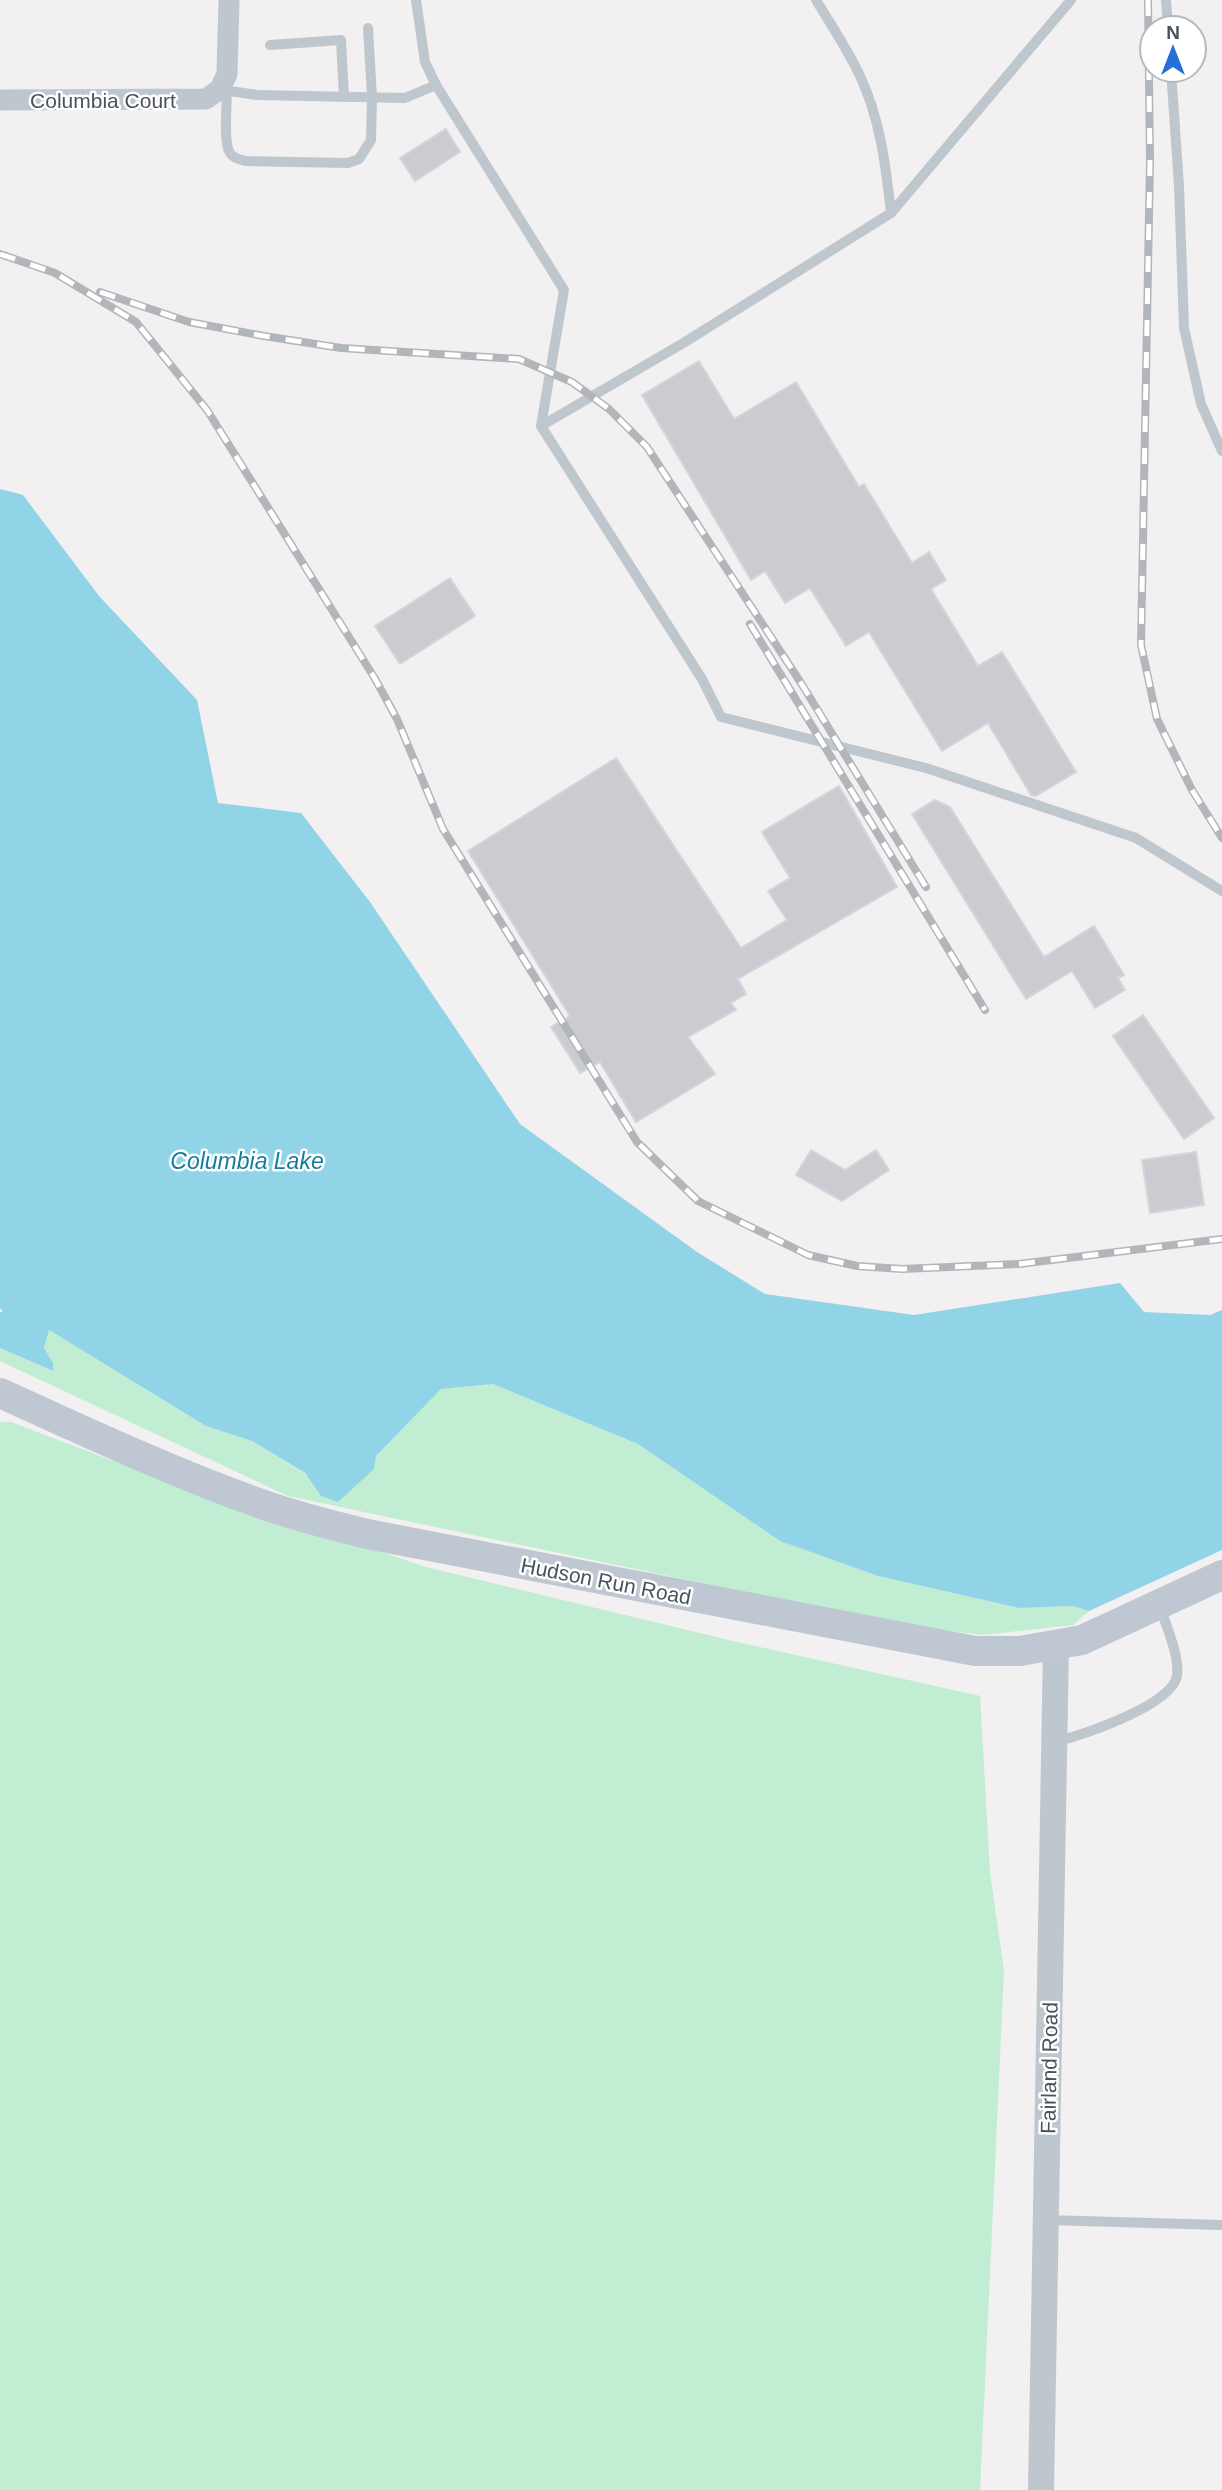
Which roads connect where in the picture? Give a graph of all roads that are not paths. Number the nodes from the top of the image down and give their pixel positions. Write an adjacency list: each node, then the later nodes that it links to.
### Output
1 (229, 0): 9 (street)
2 (416, 0): 8 (lane)
3 (816, 0): 13 (lane)
4 (1072, 0): 13 (lane)
5 (368, 28): 11 (lane)
6 (270, 45): 10 (lane)
7 (1172, 84): 15 (lane)
8 (436, 85): 11 (lane); 14 (lane)
9 (218, 93): 10 (lane); 11 (lane); 12 (street, Columbia Court)
10 (344, 97): 11 (lane)
11 (372, 97)
12 (0, 100)
13 (891, 213): 14 (lane)
14 (541, 426): 16 (lane)
15 (1222, 452)
16 (1222, 891)
17 (0, 1393): 20 (main road, Hudson Run Road)
18 (1222, 1575): 19 (main road, Hudson Run Road)
19 (1159, 1605): 20 (main road, Hudson Run Road); 21 (lane)
20 (1056, 1646): 21 (street, Fairland Road)
21 (1055, 1742): 22 (street, Fairland Road)
22 (1046, 2220): 23 (lane); 24 (street, Fairland Road)
23 (1222, 2225)
24 (1041, 2490)

